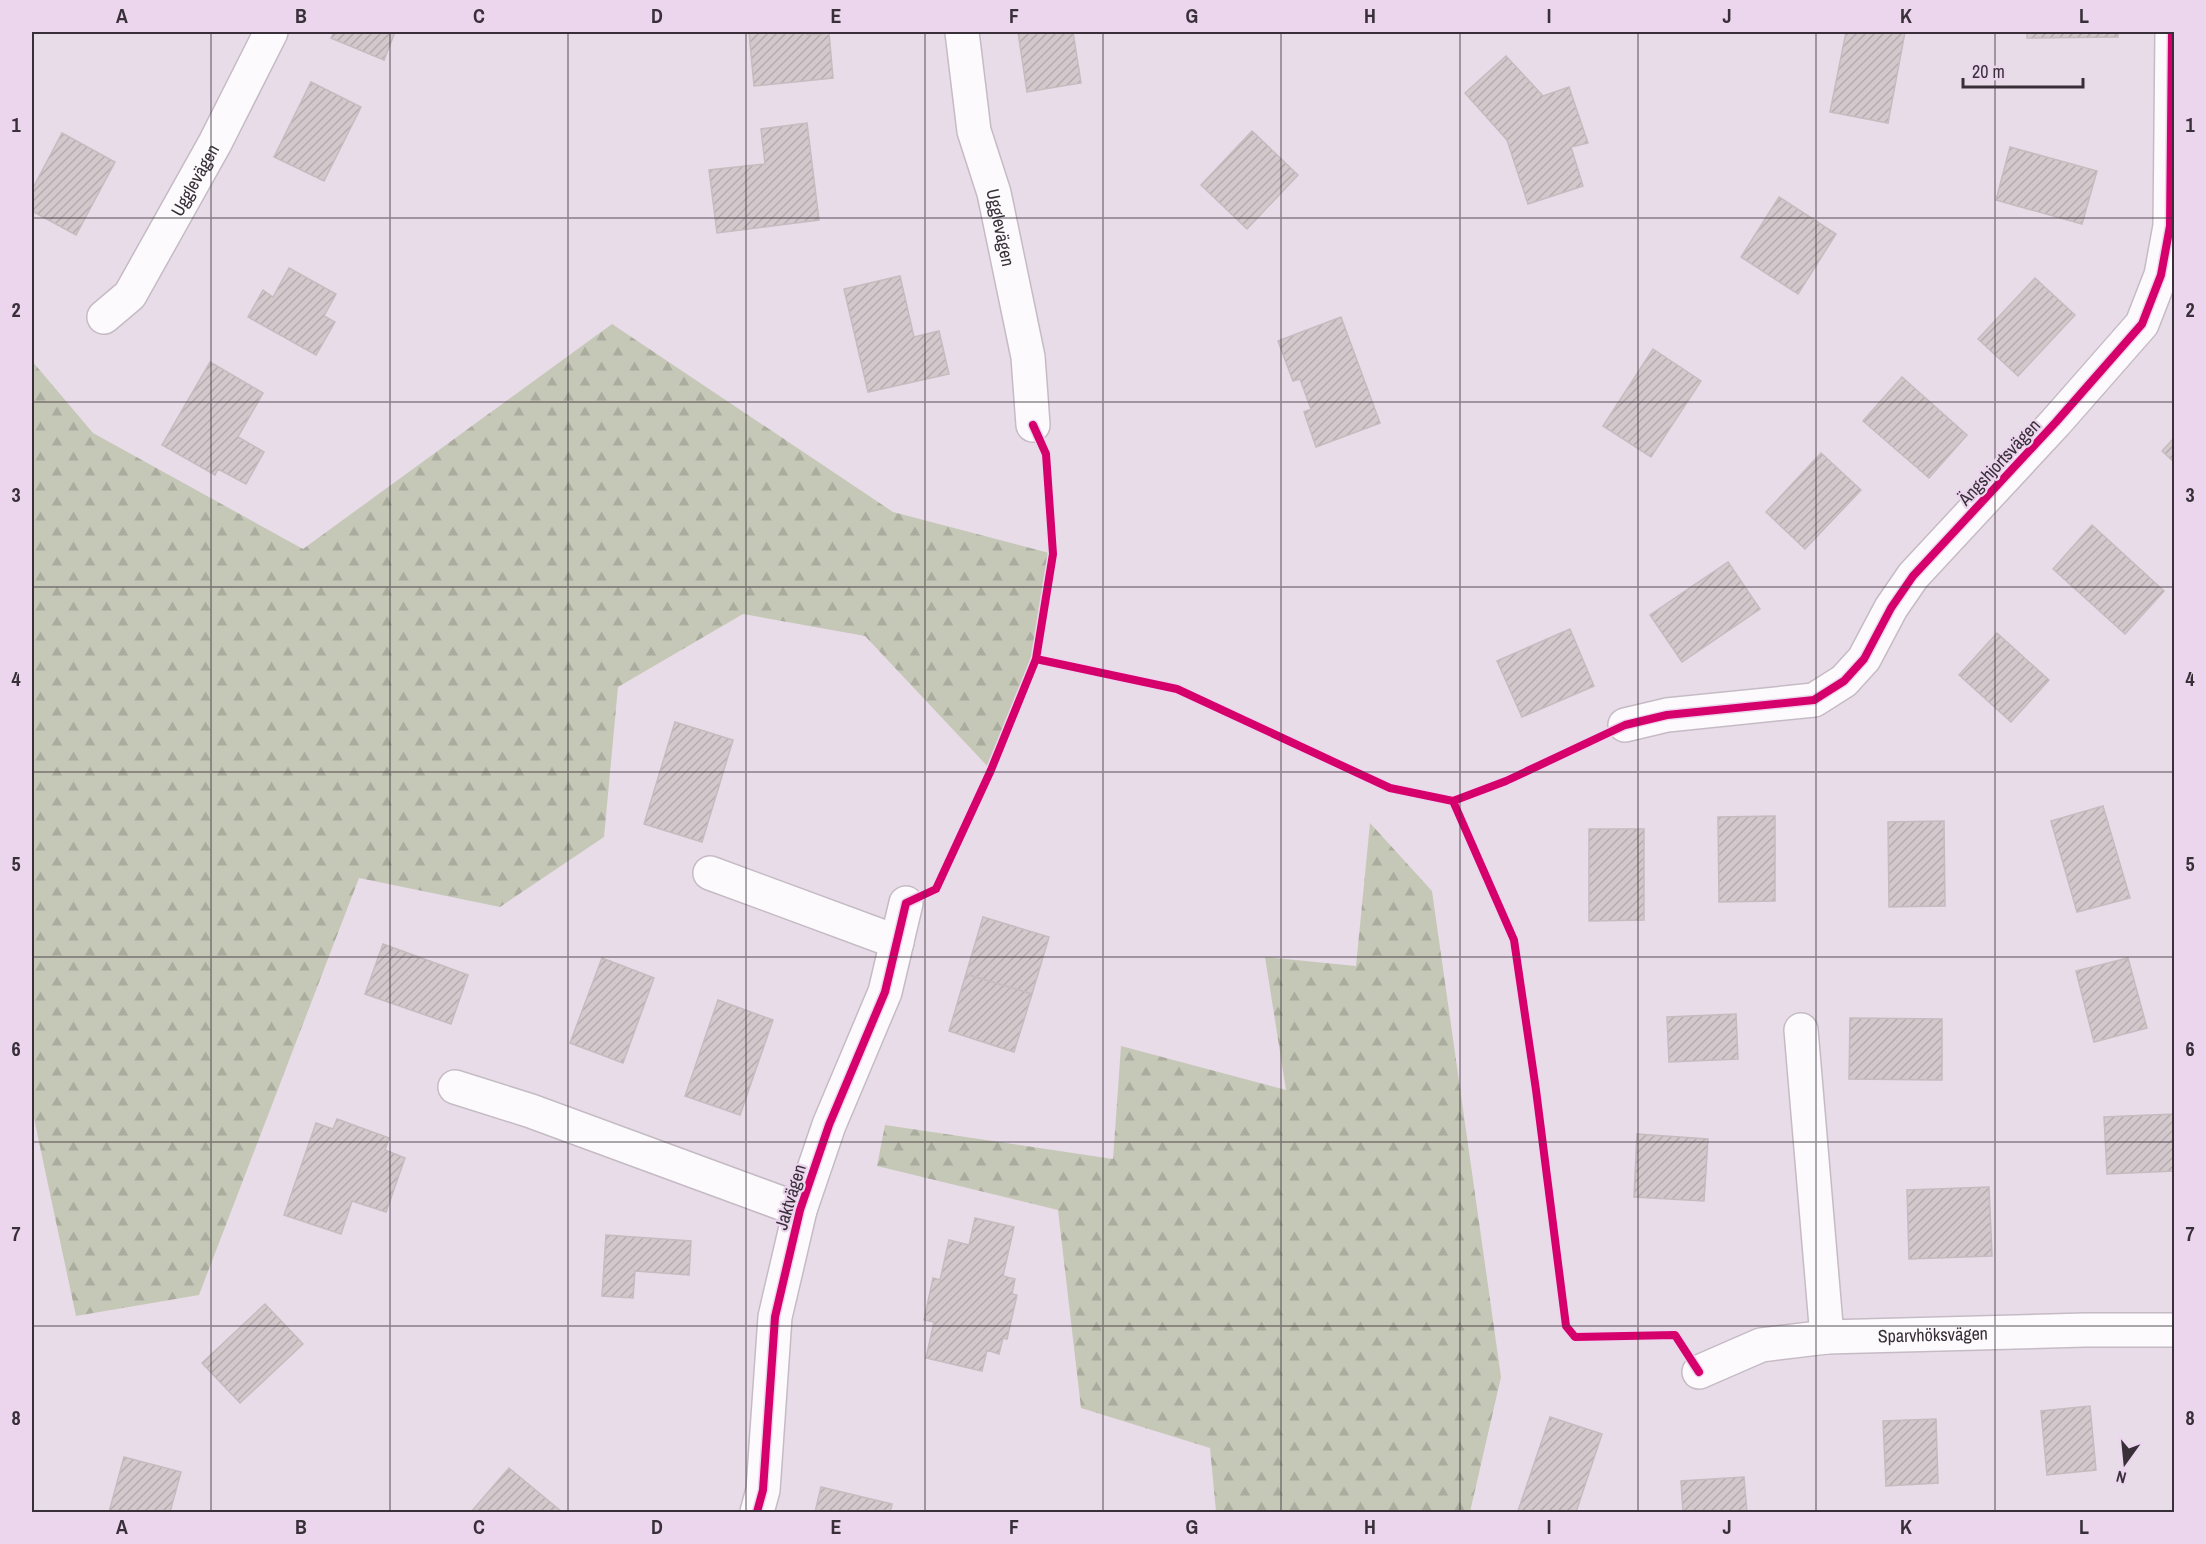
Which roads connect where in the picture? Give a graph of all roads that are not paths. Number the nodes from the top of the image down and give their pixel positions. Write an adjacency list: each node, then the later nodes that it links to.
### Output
1 (271, 32): 4 (street, Ugglevägen)
2 (962, 32): 5 (street, Ugglevägen)
3 (2172, 32): 6 (street, Ängshjortsvägen)
4 (104, 317)
5 (1033, 425)
6 (1625, 725)
7 (710, 873): 9 (street)
8 (906, 903): 9 (street, Jaktvägen)
9 (897, 942): 12 (street, Jaktvägen)
10 (1801, 1030): 14 (street)
11 (454, 1087): 12 (street)
12 (800, 1210): 16 (street, Jaktvägen)
13 (2174, 1332): 14 (street, Sparvhöksvägen)
14 (1827, 1337): 15 (street, Sparvhöksvägen)
15 (1699, 1372)
16 (758, 1512)

